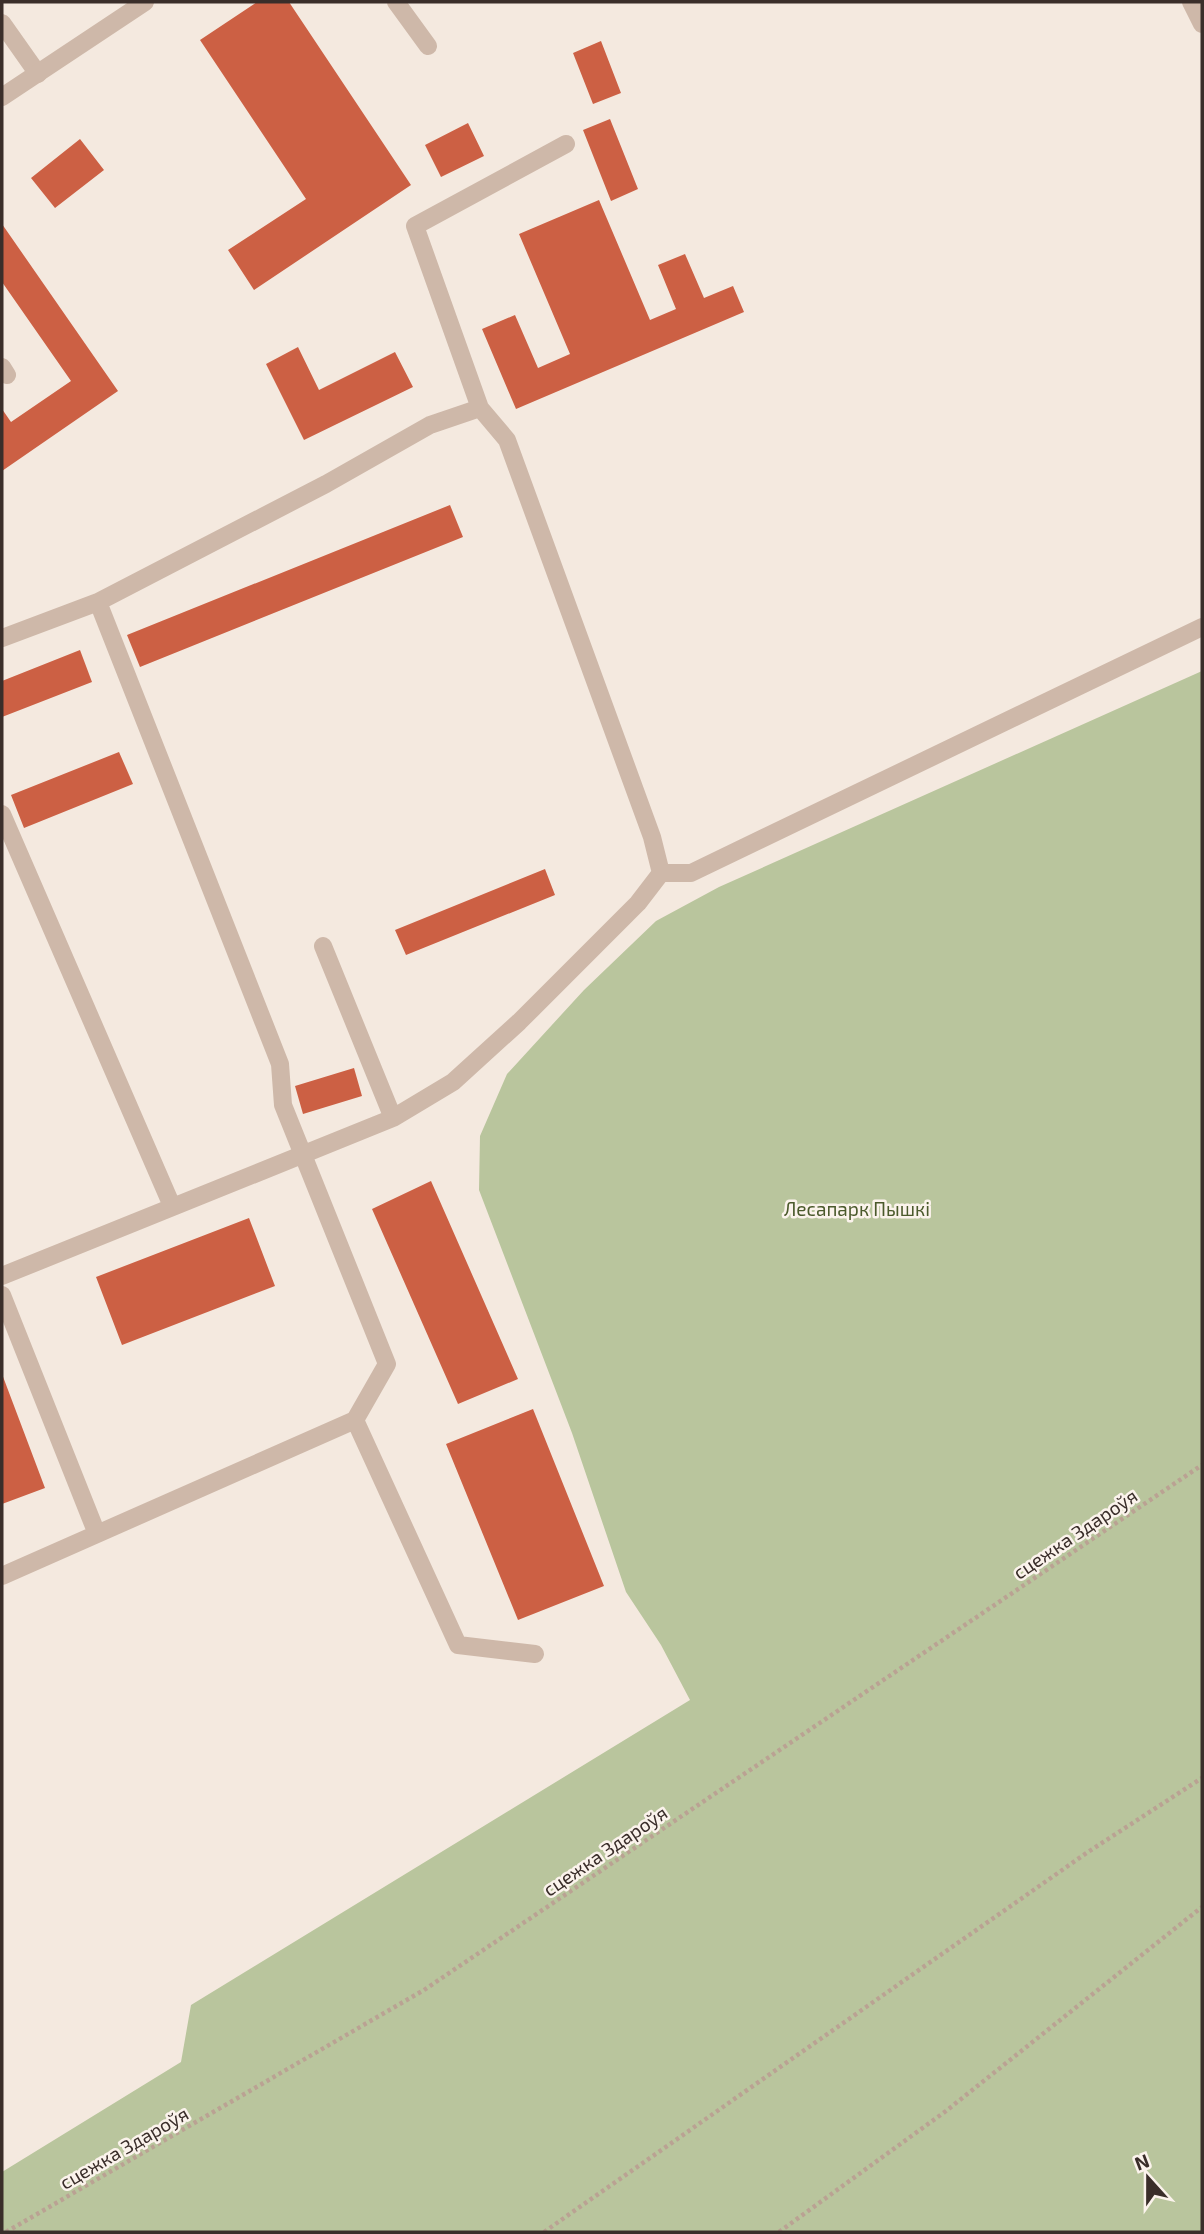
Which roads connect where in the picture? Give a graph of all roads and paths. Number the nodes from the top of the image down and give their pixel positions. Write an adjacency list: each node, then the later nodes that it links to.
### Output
1 (145, 2): 7 (street)
2 (396, 2): 6 (street)
3 (1191, 2): 5 (street)
4 (2, 23): 7 (street)
5 (1202, 24)
6 (428, 46)
7 (38, 74): 8 (street)
8 (2, 97)
9 (566, 144): 10 (street)
10 (480, 408): 11 (street); 15 (street)
11 (98, 602): 13 (street); 18 (street)
12 (1202, 626): 15 (street)
13 (2, 638)
14 (2, 814): 19 (street)
15 (661, 873): 17 (street)
16 (323, 946): 17 (street)
17 (393, 1118): 18 (street)
18 (303, 1153): 19 (street); 22 (street)
19 (172, 1206): 20 (street)
20 (2, 1276)
21 (2, 1295): 24 (street)
22 (355, 1420): 24 (street); 26 (street)
23 (1202, 1465): 29 (path, сцежка Здароўя)
24 (97, 1534): 25 (street)
25 (2, 1576)
26 (535, 1654)
27 (1202, 1778): 30 (path)
28 (1202, 1907): 31 (path)
29 (6, 2232)
30 (544, 2232)
31 (779, 2232)

